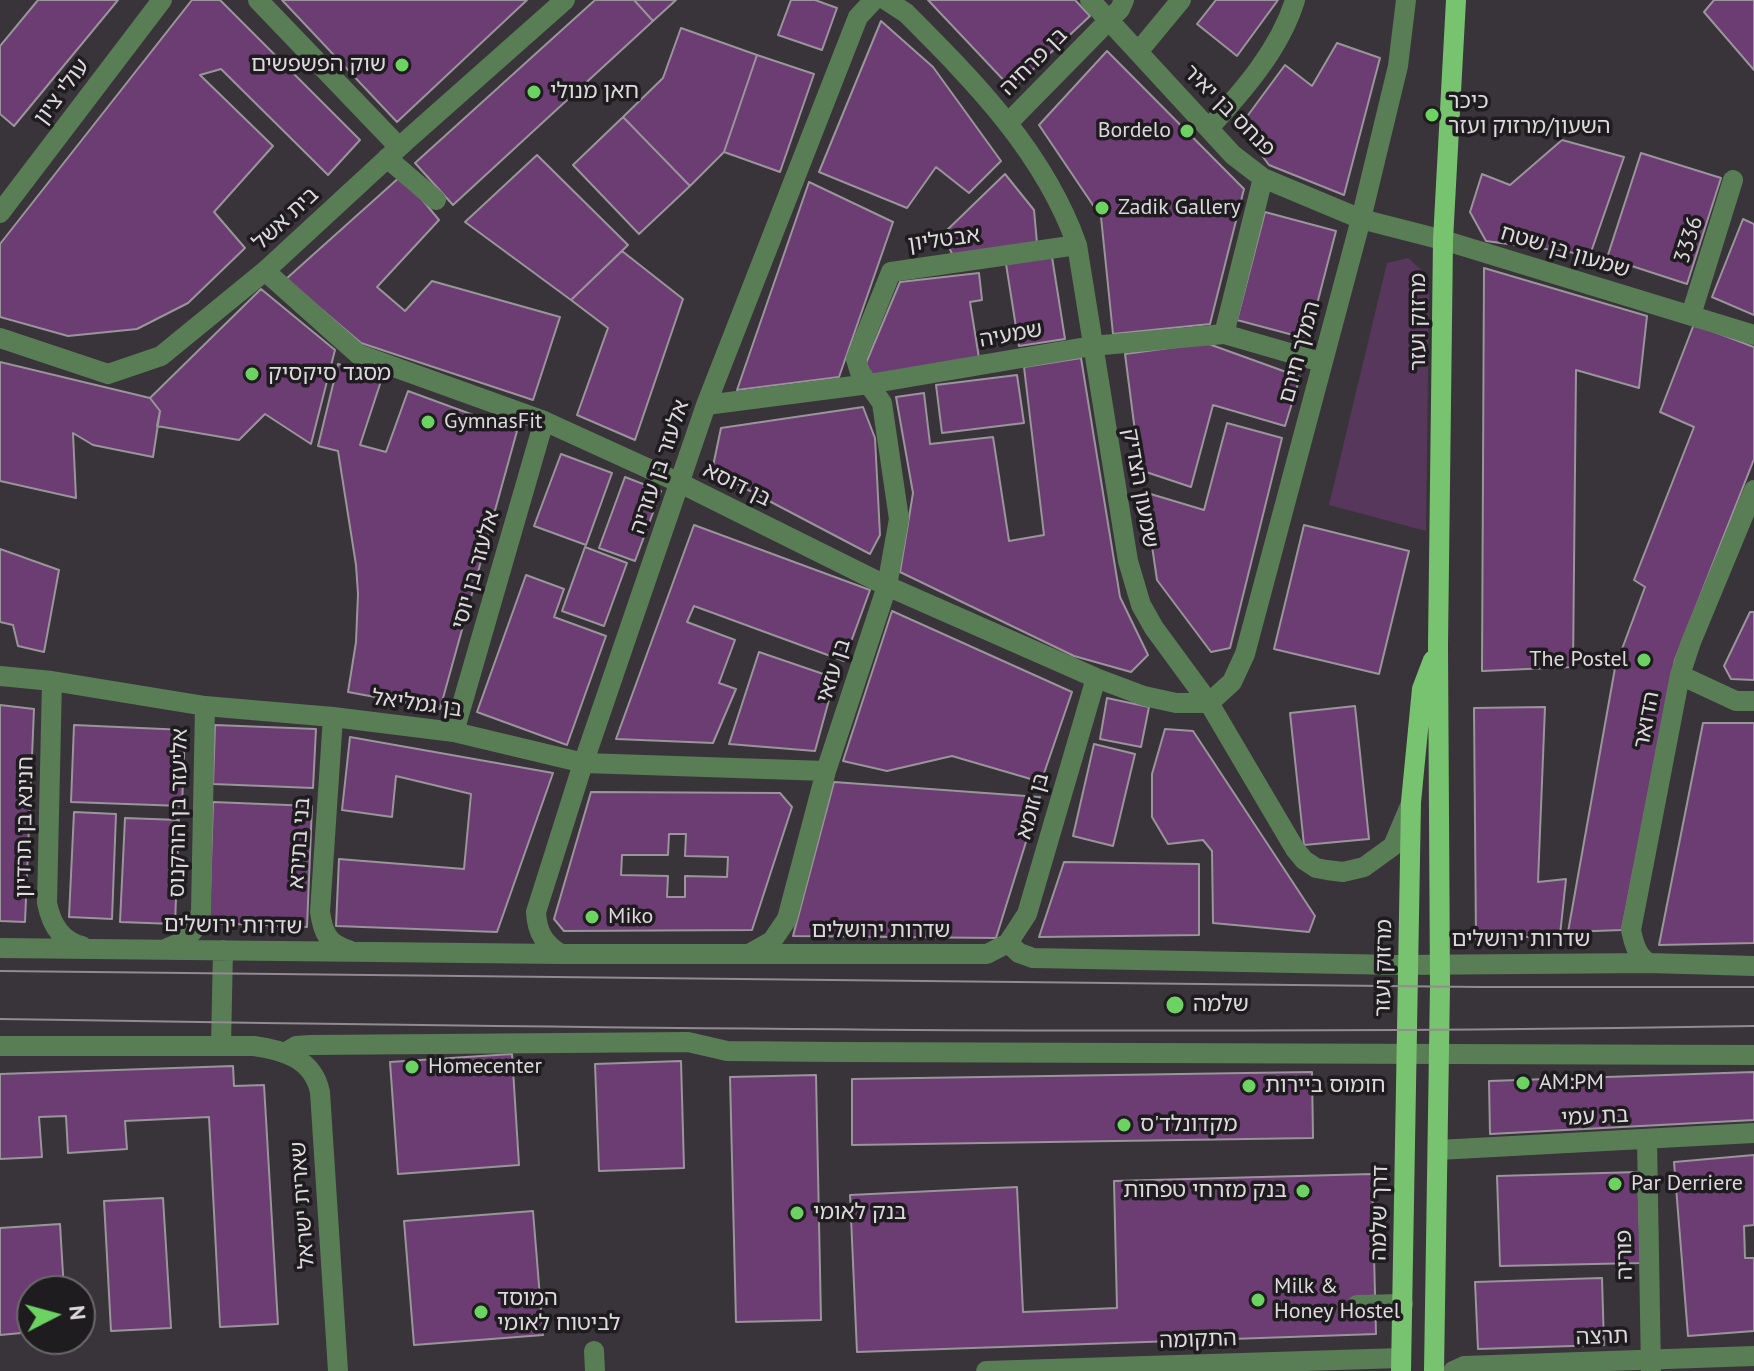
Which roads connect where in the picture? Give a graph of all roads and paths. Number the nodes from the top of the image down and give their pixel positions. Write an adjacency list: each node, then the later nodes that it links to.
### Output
1 (162, 0): 20 (street, עולי ציון)
2 (258, 0): 16 (street)
3 (565, 0): 16 (street, בית אשל)
4 (874, 0): 32 (street, אלעזר בן עזריה)
5 (886, 0): 14 (street, שמעון הצדיק)
6 (1090, 0): 12 (street, פנחס בן יאיר)
7 (1124, 0): 12 (street, בן פרחיה)
8 (1181, 0): 13 (street)
9 (1295, 0): 15 (street)
10 (1406, 0): 21 (street, המלך חירם)
11 (1456, 0): 22 (main road, מרזוק ועזר)
12 (1108, 21): 13 (street, פנחס בן יאיר); 14 (street, בן פרחיה)
13 (1138, 52): 15 (street, פנחס בן יאיר)
14 (1009, 122): 23 (street, שמעון הצדיק)
15 (1209, 128): 17 (street, פנחס בן יאיר)
16 (393, 152): 19 (street); 24 (street, בית אשל)
17 (1263, 178): 21 (street, פנחס בן יאיר); 26 (street)
18 (1733, 180): 25 (street, 3336)
19 (436, 200)
20 (0, 213)
21 (1361, 219): 22 (street, שמעון בן שטח); 30 (street, המלך חירם)
22 (1443, 240): 25 (street, שמעון בן שטח); 37 (main road, מרזוק ועזר)
23 (1077, 245): 29 (street, שמעון הצדיק); 31 (street, אבטליון)
24 (265, 271): 28 (street, בית אשל); 33 (street, בן דוסא)
25 (1691, 315): 27 (street, שמעון בן שטח)
26 (1224, 334): 29 (street, שמעיה); 30 (street, שמעיה)
27 (1754, 335)
28 (0, 338)
29 (1092, 346): 31 (street, שמעיה); 43 (street, שמעון הצדיק)
30 (1321, 362): 43 (street, המלך חירם)
31 (869, 384): 32 (street, שמעיה); 36 (street, בן עזאי)
32 (706, 405): 34 (street, אלעזר בן עזריה)
33 (544, 421): 34 (street, בן דוסא); 46 (street, אלעזר בן יוסי)
34 (680, 483): 36 (street, בן דוסא); 47 (street, אלעזר בן עזריה)
35 (1754, 490): 38 (street, הדואר)
36 (887, 586): 40 (street, בן דוסא); 48 (street, בן עזאי)
37 (1438, 645): 49 (main road, מרזוק ועזר); 60 (main road, מרזוק ועזר)
38 (1680, 675): 42 (street); 58 (street, הדואר)
39 (0, 676): 41 (street, בן גמליאל)
40 (1096, 678): 43 (street, בן דוסא); 50 (street, בן זומא)
41 (52, 681): 44 (street, בן גמליאל); 52 (street, חנינא בן תרדיון)
42 (1754, 701)
43 (1209, 703): 49 (street, שמעון הצדיק)
44 (205, 706): 45 (street, בן גמליאל); 53 (street, אליעזר בן הורקנוס)
45 (333, 717): 46 (street, בן גמליאל); 55 (street, בני בתירא)
46 (454, 732): 47 (street, בן גמליאל)
47 (584, 763): 48 (street, בן גמליאל); 56 (street, אלעזר בן עזריה)
48 (826, 771): 57 (street, בן עזאי)
49 (1411, 802): 59 (main road, מרזוק ועזר)
50 (1008, 943): 57 (street, שדרות ירושלים); 59 (street, שדרות ירושלים)
51 (0, 948): 52 (street, שדרות ירושלים)
52 (93, 948): 53 (street, שדרות ירושלים)
53 (164, 949): 54 (street, שדרות ירושלים)
54 (223, 950): 55 (street, שדרות ירושלים); 63 (street)
55 (356, 952): 56 (street, שדרות ירושלים)
56 (561, 954): 57 (street, שדרות ירושלים)
57 (747, 954)
58 (1649, 963): 60 (street, שדרות ירושלים); 61 (street, שדרות ירושלים)
59 (1408, 964): 60 (street, שדרות ירושלים); 65 (main road, מרזוק ועזר)
60 (1439, 964): 67 (main road, מרזוק ועזר)
61 (1754, 966)
62 (0, 1046): 63 (street)
63 (221, 1046): 64 (street)
64 (286, 1052): 65 (street); 76 (street, שארית ישראל)
65 (1408, 1055): 67 (street); 71 (main road, דרך שלמה)
66 (1754, 1055): 67 (street)
67 (1438, 1056): 70 (main road)
68 (1754, 1133): 69 (street, בת עמי)
69 (1647, 1139): 70 (street, בת עמי); 75 (street, פוריה)
70 (1438, 1150): 79 (main road)
71 (1403, 1304): 72 (street); 74 (main road, דרך שלמה)
72 (1357, 1305)
73 (1754, 1356): 75 (street, תרצה)
74 (1401, 1365): 78 (street, התקומה)
75 (1651, 1366): 80 (street, תרצה)
76 (338, 1371)
77 (986, 1371): 78 (street, התקומה)
78 (995, 1371)
79 (1434, 1371)
80 (1453, 1371)

